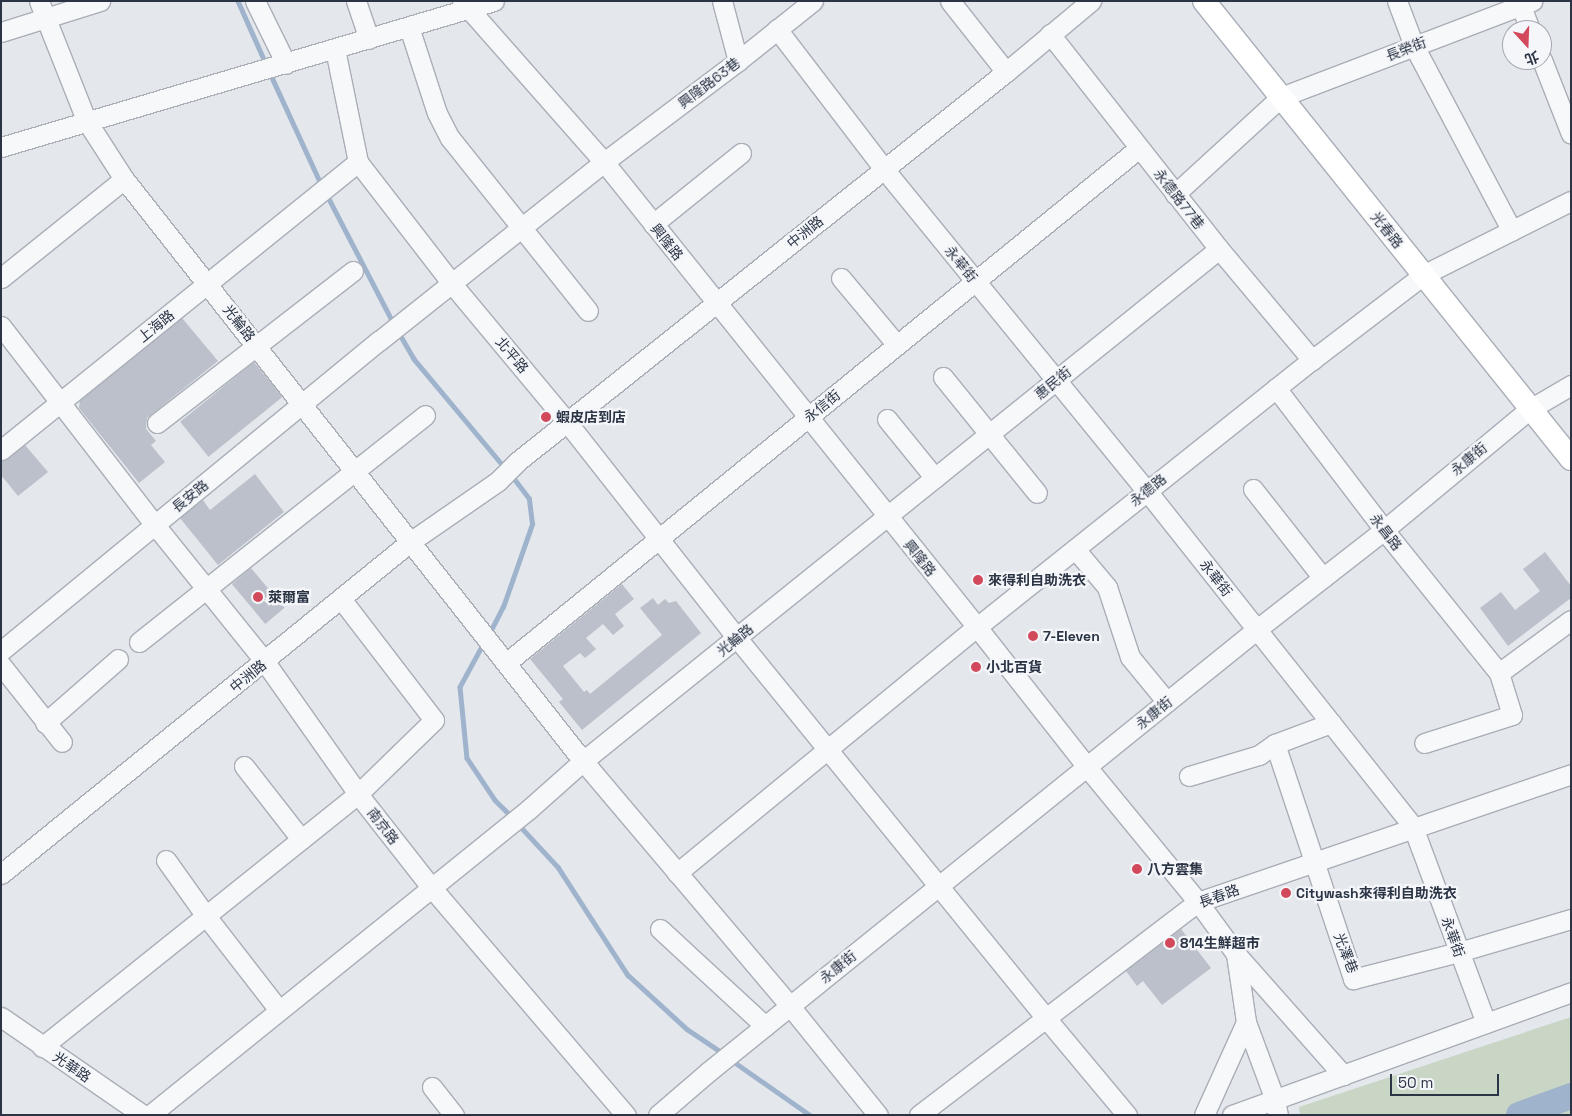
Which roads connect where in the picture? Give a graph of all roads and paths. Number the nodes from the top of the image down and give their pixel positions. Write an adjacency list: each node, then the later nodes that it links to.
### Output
1 (100, 1): 13 (street)
2 (254, 1): 23 (street)
3 (356, 1): 19 (street)
4 (494, 1): 12 (street)
5 (722, 1): 22 (street)
6 (813, 1): 16 (street, 興隆路63巷)
7 (950, 1): 25 (street)
8 (1091, 1): 18 (street, 中洲路)
9 (1204, 1): 26 (main road, 光春路)
10 (1397, 1): 20 (street)
11 (1524, 3): 14 (street); 20 (street, 長榮街)
12 (465, 6): 15 (street); 33 (street, 興隆路)
13 (42, 10): 17 (street); 27 (street, 光輪路)
14 (1528, 20)
15 (409, 27): 19 (street); 39 (street)
16 (777, 29): 22 (street, 興隆路63巷); 34 (street, 永華街)
17 (1, 32)
18 (1050, 34): 25 (street, 中洲路); 30 (street, 永德路77巷)
19 (369, 39): 21 (street)
20 (1414, 46): 26 (street, 長榮街); 40 (street)
21 (335, 49): 23 (street); 32 (street, 北平路)
22 (738, 61): 33 (street, 興隆路63巷)
23 (282, 65): 27 (street)
24 (1546, 70): 28 (street)
25 (1006, 72): 34 (street, 中洲路)
26 (1281, 97): 36 (street); 43 (main road, 光春路)
27 (86, 120): 29 (street); 35 (street, 光輪路)
28 (1571, 134)
29 (1, 146)
30 (1139, 148): 36 (street, 永德路77巷); 46 (street, 永信街)
31 (741, 153): 38 (street)
32 (358, 162): 47 (street, 上海路); 48 (street, 北平路)
33 (604, 162): 38 (street, 興隆路); 39 (street)
34 (884, 169): 46 (street, 永華街); 49 (street, 中洲路)
35 (124, 179): 44 (street); 47 (street, 光輪路)
36 (1175, 194): 41 (street, 永德路77巷)
37 (1571, 201): 40 (street, 永德路)
38 (653, 224): 49 (street, 興隆路)
39 (521, 229): 48 (street); 50 (street)
40 (1512, 231): 43 (street, 永德路)
41 (1219, 249): 54 (street, 永德路77巷); 56 (street, 惠民街)
42 (353, 271): 52 (street)
43 (1423, 275): 54 (street, 永德路); 61 (main road, 光春路)
44 (1, 278)
45 (841, 278): 53 (street)
46 (975, 282): 53 (street, 永信街); 56 (street, 永華街)
47 (209, 284): 52 (street, 光輪路); 59 (street, 上海路)
48 (453, 285): 60 (street, 長安路); 65 (street, 北平路)
49 (716, 303): 63 (street, 興隆路); 65 (street, 中洲路)
50 (588, 312)
51 (1, 326): 59 (street, 南京路)
52 (256, 345): 60 (street, 光輪路); 66 (street)
53 (897, 345): 63 (street, 永信街)
54 (1312, 360): 58 (street, 永德路)
55 (943, 377): 67 (street)
56 (1055, 380): 67 (street, 惠民街); 73 (street, 永華街)
57 (1571, 386): 61 (street, 永康街)
58 (1276, 388): 73 (street, 永德路); 77 (street, 永昌路)
59 (61, 403): 68 (street, 上海路); 76 (street, 南京路)
60 (301, 406): 70 (street, 光輪路); 76 (street, 長安路)
61 (1530, 409): 69 (main road, 光春路); 77 (street, 永康街)
62 (425, 415): 70 (street)
63 (808, 418): 75 (street, 興隆路); 78 (street, 永信街)
64 (887, 419): 71 (street)
65 (567, 422): 78 (street, 北平路); 79 (street, 中洲路)
66 (156, 423)
67 (989, 434): 71 (street, 惠民街); 74 (street)
68 (1, 450)
69 (1571, 459)
70 (355, 472): 79 (street, 光輪路); 82 (street)
71 (935, 478): 75 (street, 惠民街)
72 (1253, 489): 81 (street)
73 (1147, 491): 80 (street, 永德路); 86 (street, 永華街)
74 (1037, 493)
75 (887, 517): 85 (street, 興隆路); 87 (street, 光輪路)
76 (155, 525): 82 (street, 南京路); 89 (street, 長安路)
77 (1384, 530): 81 (street, 永康街); 94 (street, 永昌路)
78 (660, 538): 87 (street, 北平路); 91 (street, 永信街)
79 (410, 542): 83 (street, 中洲路); 91 (street, 光輪路)
80 (1075, 549): 85 (street, 永德路); 95 (street)
81 (1322, 578): 86 (street, 永康街)
82 (208, 589): 88 (street); 92 (street, 南京路)
83 (341, 599): 92 (street, 中洲路); 107 (street)
84 (1571, 620): 94 (street)
85 (977, 627): 101 (street, 永德路); 104 (street, 興隆路)
86 (1256, 630): 95 (street, 永康街); 97 (street, 永華街)
87 (737, 638): 101 (street, 北平路); 102 (street, 光輪路)
88 (139, 642)
89 (1, 651)
90 (118, 659): 96 (street)
91 (503, 660): 102 (street)
92 (265, 662): 107 (street, 南京路); 113 (street, 中洲路)
93 (1, 665): 96 (street)
94 (1499, 673): 100 (street)
95 (1167, 702): 104 (street, 永康街)
96 (45, 723): 98 (street)
97 (1330, 723): 99 (street); 108 (street, 永華街)
98 (62, 742)
99 (1275, 744): 106 (street); 111 (street, 光澤巷)
100 (1424, 744)
101 (828, 750): 112 (street, 永德路); 114 (street, 北平路)
102 (582, 761): 112 (street); 115 (street, 光輪路)
103 (244, 766): 109 (street)
104 (1086, 767): 114 (street, 永康街); 116 (street, 興隆路)
105 (1571, 774): 108 (street, 長春路)
106 (1189, 776)
107 (358, 794): 109 (street); 115 (street, 南京路)
108 (1413, 827): 111 (street, 長春路); 120 (street, 永華街)
109 (301, 839): 117 (street)
110 (166, 860): 117 (street)
111 (1314, 864): 116 (street, 長春路); 120 (street, 光澤巷)
112 (677, 873): 123 (street)
113 (1, 874)
114 (940, 885): 123 (street, 永康街); 126 (street, 北平路)
115 (431, 887): 124 (street); 137 (street, 南京路)
116 (1198, 902): 121 (street, 興隆路); 126 (street, 長春路)
117 (206, 916): 124 (street); 130 (street)
118 (1571, 919): 120 (street, 光澤巷)
119 (660, 929): 129 (street)
120 (1458, 952): 128 (street, 永華街)
121 (1236, 954): 127 (street, 興隆路); 131 (street, 興隆路)
122 (1571, 992): 128 (street)
123 (790, 1006): 129 (street, 永康街); 139 (street)
124 (279, 1010): 135 (street)
125 (1, 1017): 130 (street, 光華路)
126 (1045, 1017): 140 (street, 長春路); 141 (street, 北平路)
127 (1246, 1022): 133 (street, 興隆路); 142 (street)
128 (1486, 1023): 131 (street)
129 (765, 1026): 138 (street, 永康街)
130 (42, 1047): 134 (street, 光華路)
131 (1343, 1075): 133 (street)
132 (432, 1088): 136 (street)
133 (1277, 1107): 143 (street)
134 (143, 1115)
135 (150, 1115)
136 (454, 1115)
137 (626, 1115)
138 (658, 1115)
139 (878, 1115)
140 (919, 1115)
141 (1127, 1115)
142 (1204, 1115)
143 (1232, 1115)

